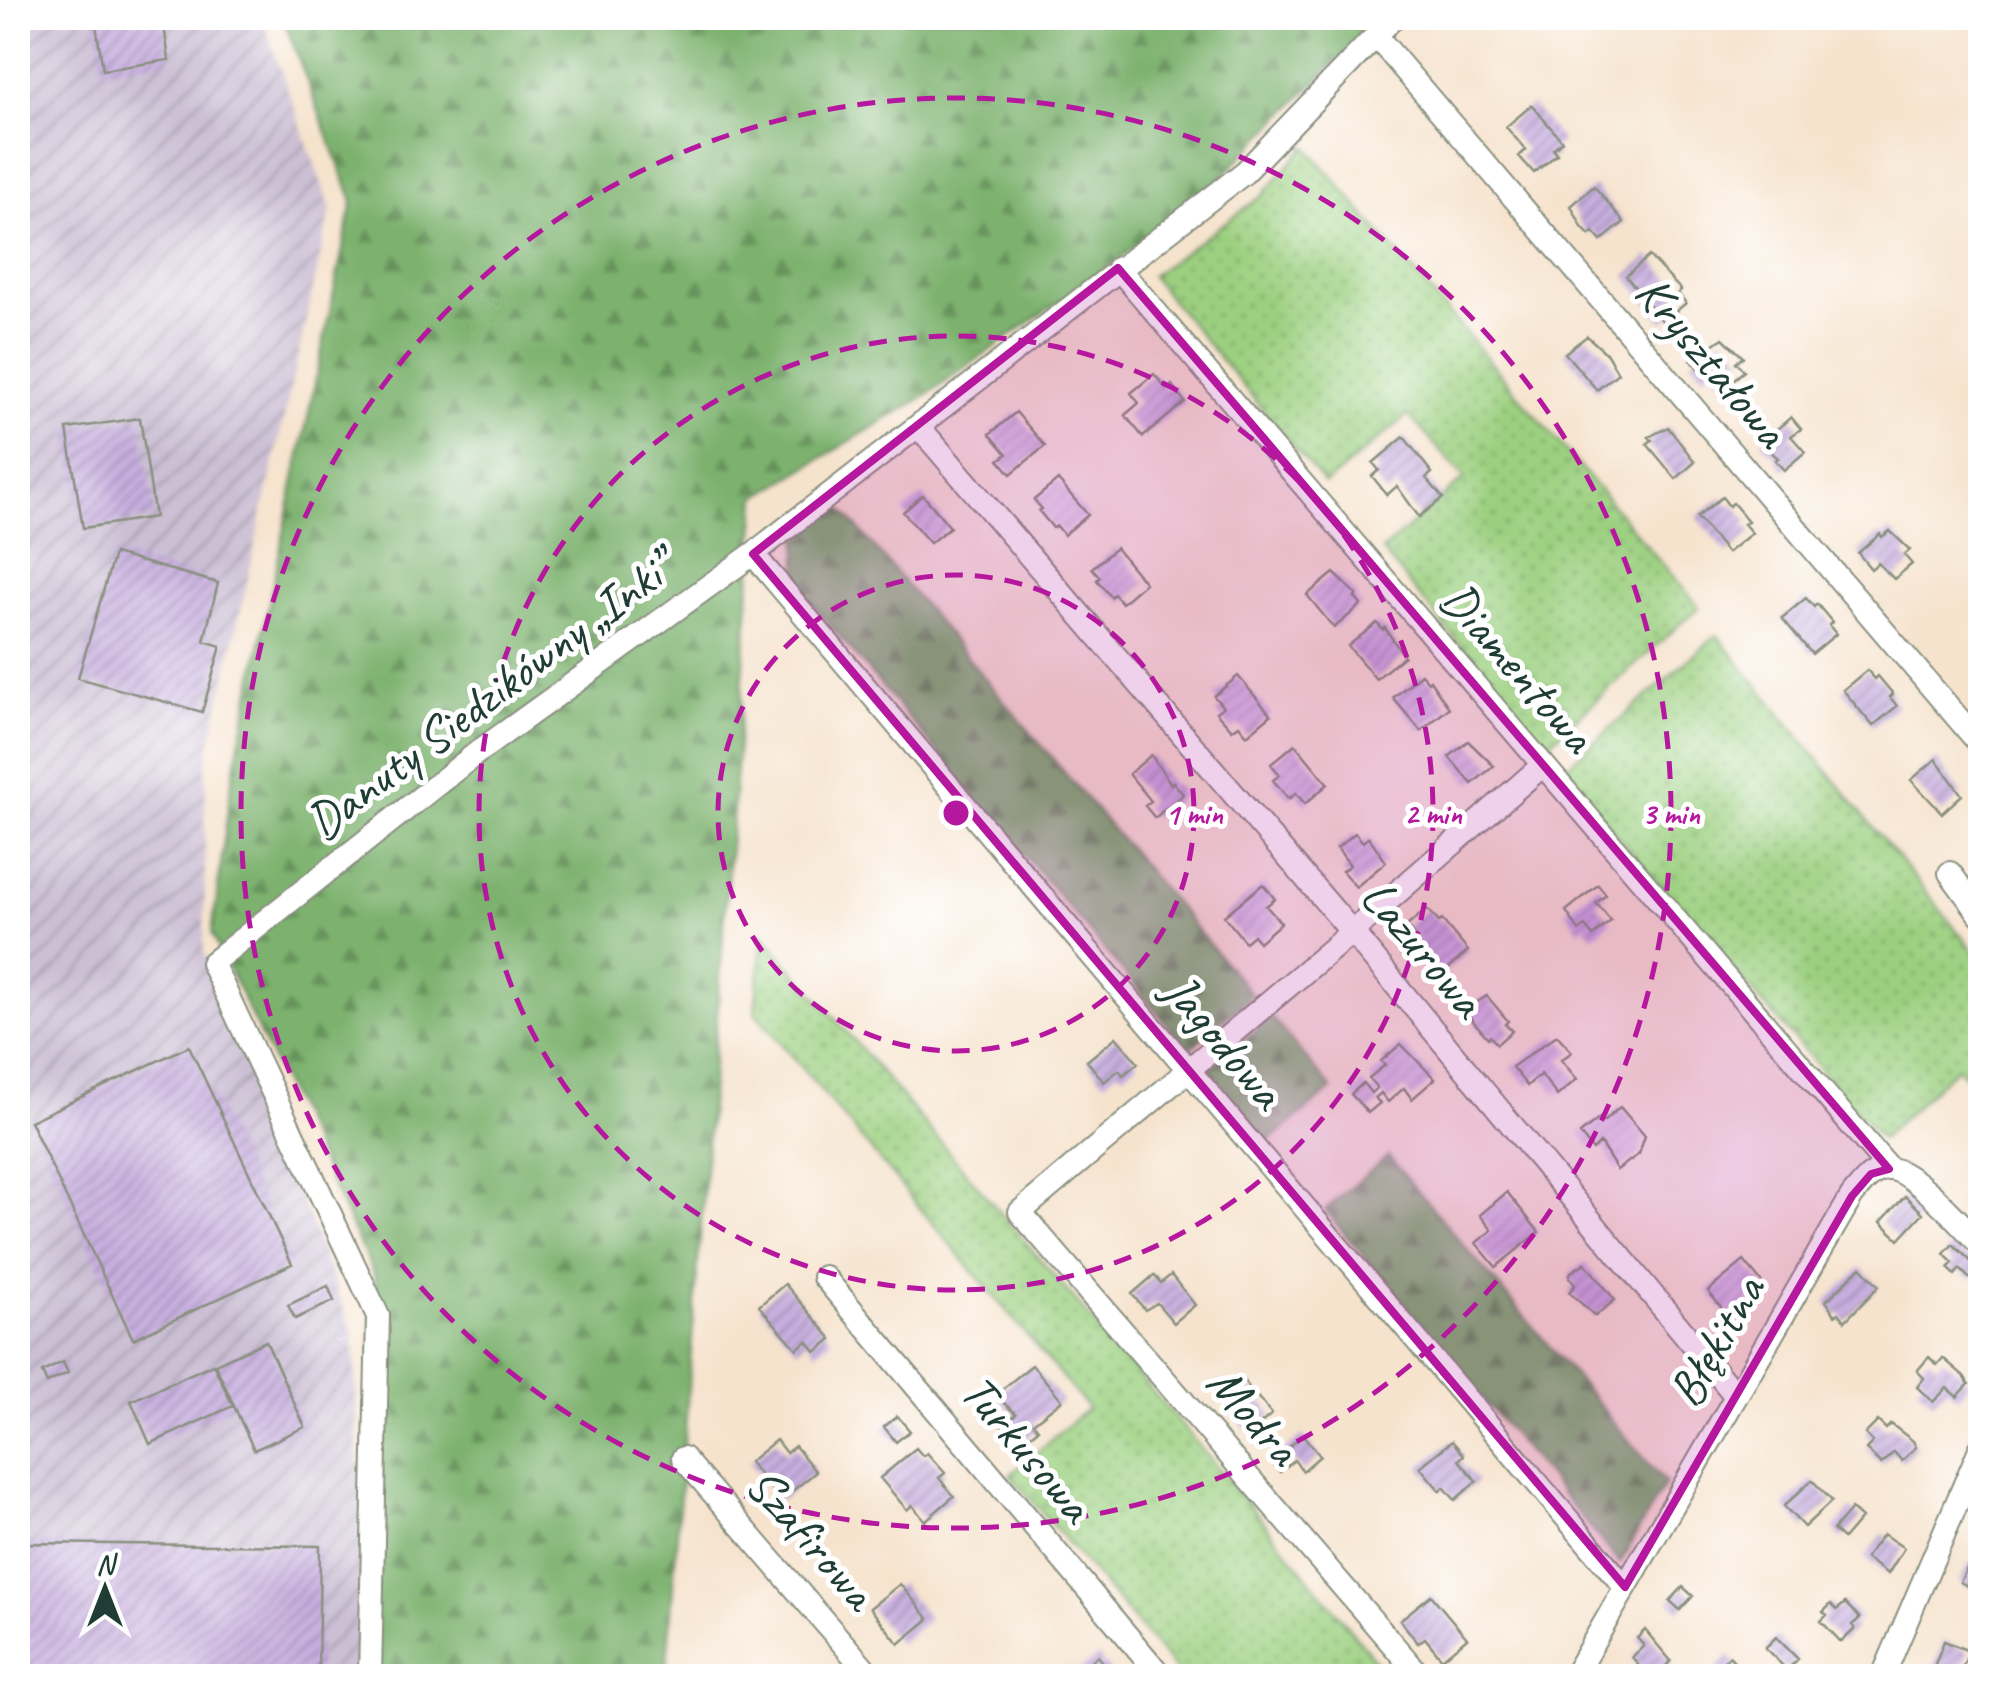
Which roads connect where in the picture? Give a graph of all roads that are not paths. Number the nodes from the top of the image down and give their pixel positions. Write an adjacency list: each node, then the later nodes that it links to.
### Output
1 (1394, 18): 2 (street, Danuty Siedzikówny „Inki”)
2 (1376, 36): 3 (street, Danuty Siedzikówny „Inki”); 6 (street, Kryształowa)
3 (1118, 268): 4 (street, Danuty Siedzikówny „Inki”); 7 (street, Diamentowa)
4 (919, 426): 5 (street, Danuty Siedzikówny „Inki”); 10 (street, Lazurowa)
5 (753, 554): 11 (street, Jagodowa); 19 (street, Danuty Siedzikówny „Inki”)
6 (1980, 744)
7 (1543, 764): 10 (street); 12 (street, Diamentowa)
8 (1950, 873): 9 (street)
9 (1980, 914)
10 (1352, 932): 11 (street); 15 (street, Lazurowa)
11 (1188, 1069): 18 (street, Jagodowa); 22 (street, Modra)
12 (1889, 1169): 13 (street); 15 (street, Błękitna)
13 (1980, 1244)
14 (824, 1277): 21 (street, Turkusowa)
15 (1736, 1396): 18 (street, Błękitna)
16 (1980, 1449): 24 (street)
17 (683, 1458): 20 (street, Szafirowa)
18 (1626, 1587): 23 (street, Błękitna)
19 (370, 1676)
20 (871, 1676)
21 (1161, 1676)
22 (1420, 1676)
23 (1574, 1676)
24 (1883, 1676)

